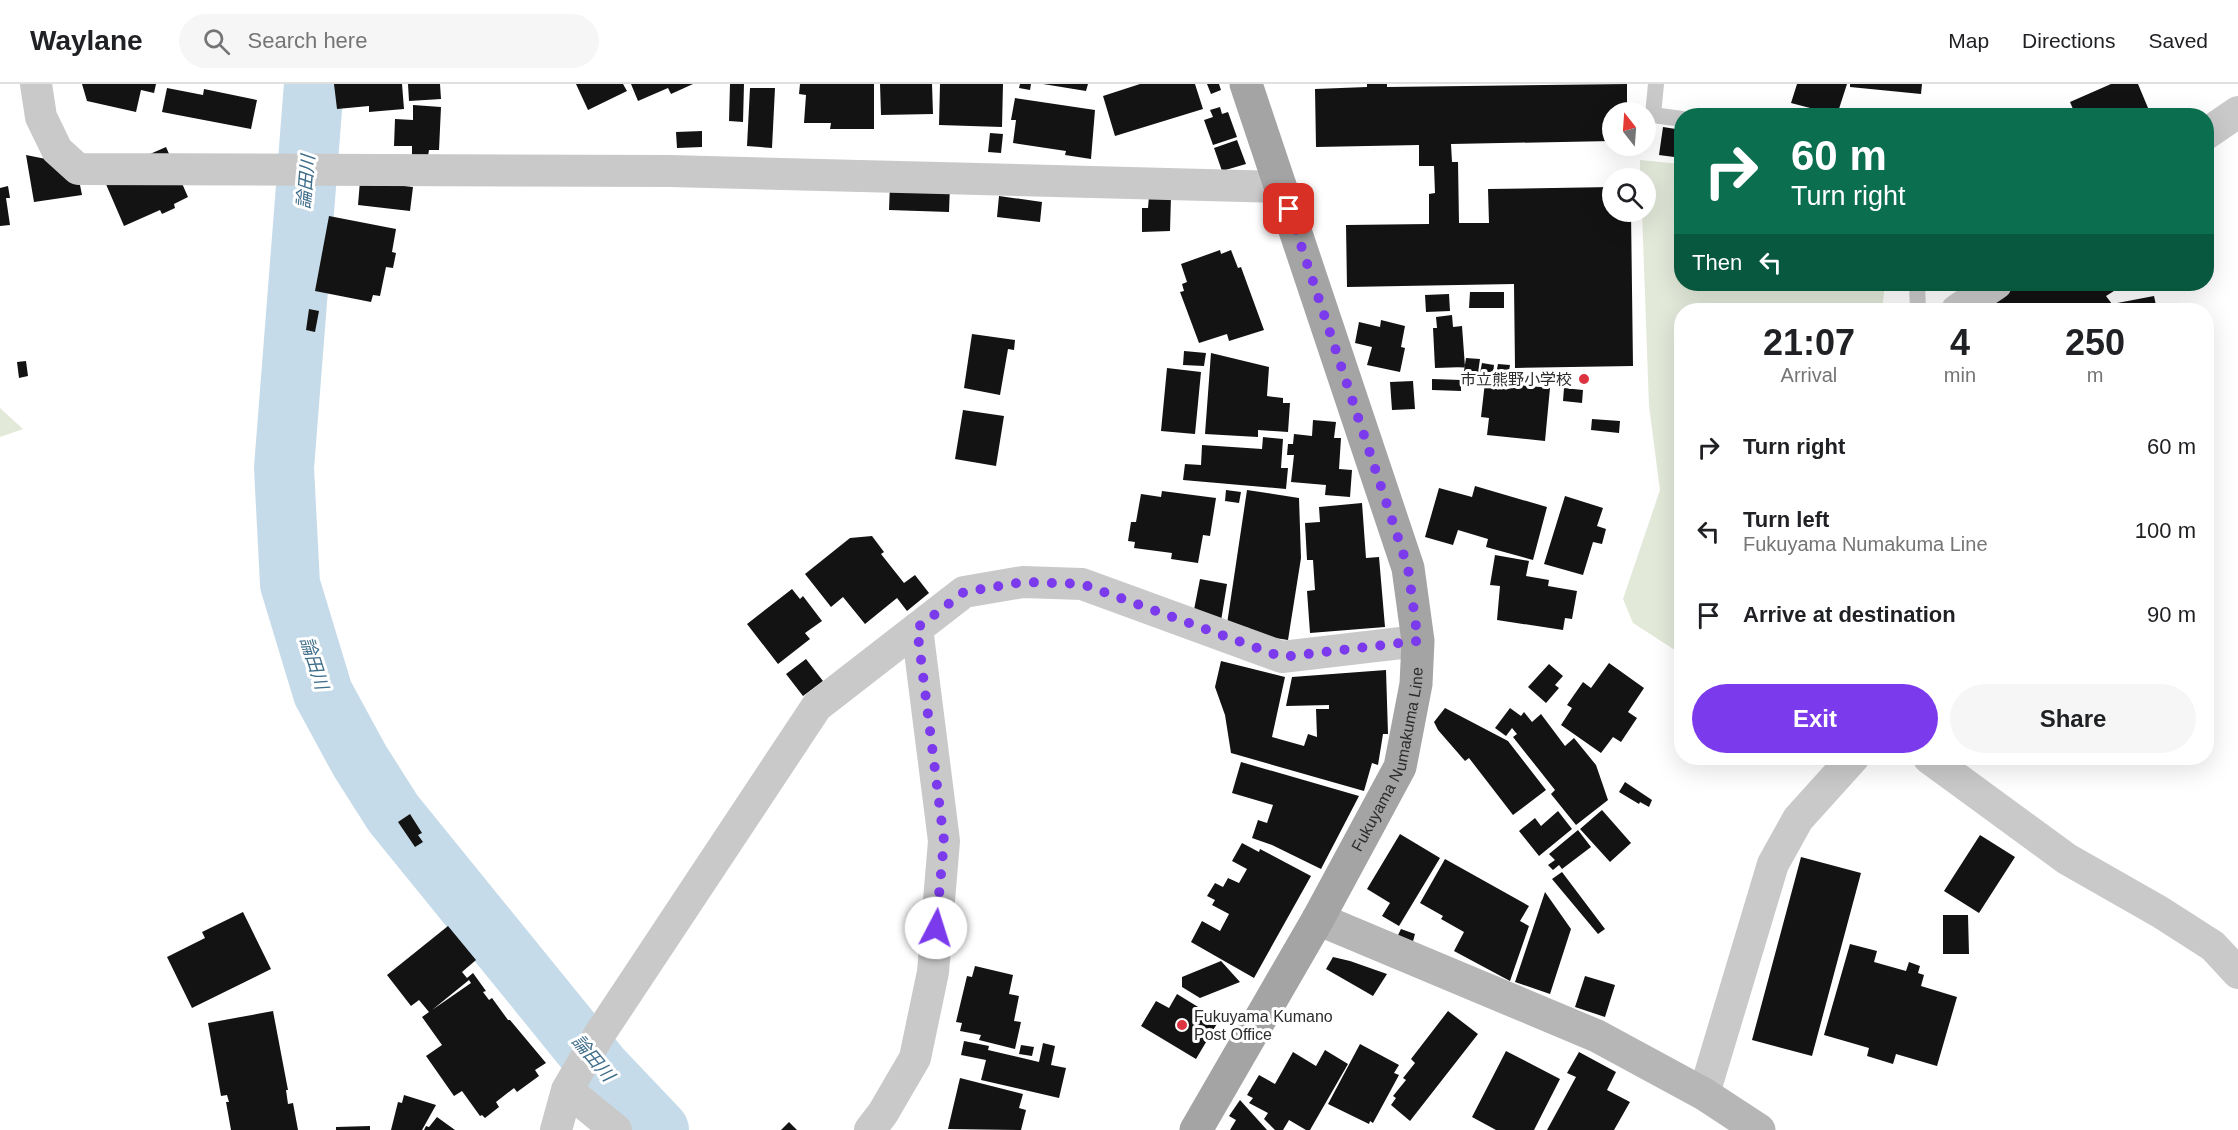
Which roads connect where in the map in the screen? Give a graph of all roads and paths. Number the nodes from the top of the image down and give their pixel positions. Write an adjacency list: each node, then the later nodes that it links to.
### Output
1 (36, 84): 7 (street)
2 (1246, 84): 7 (main road, Fukuyama Numakuma Line)
3 (1656, 84): 5 (lane)
4 (2238, 112): 6 (street)
5 (1674, 118)
6 (2214, 128)
7 (1281, 187): 11 (main road, Fukuyama Numakuma Line)
8 (1986, 291): 9 (street)
9 (1968, 303)
10 (917, 628): 11 (street); 16 (street); 20 (street)
11 (1418, 641): 14 (main road, Fukuyama Numakuma Line)
12 (1847, 765): 17 (street)
13 (1939, 765): 15 (street)
14 (1318, 919): 17 (street); 21 (main road, Fukuyama Numakuma Line)
15 (2238, 973)
16 (572, 1082): 18 (street); 19 (street)
17 (1704, 1094): 22 (street)
18 (556, 1130)
19 (616, 1130)
20 (870, 1130)
21 (1196, 1130)
22 (1759, 1130)

